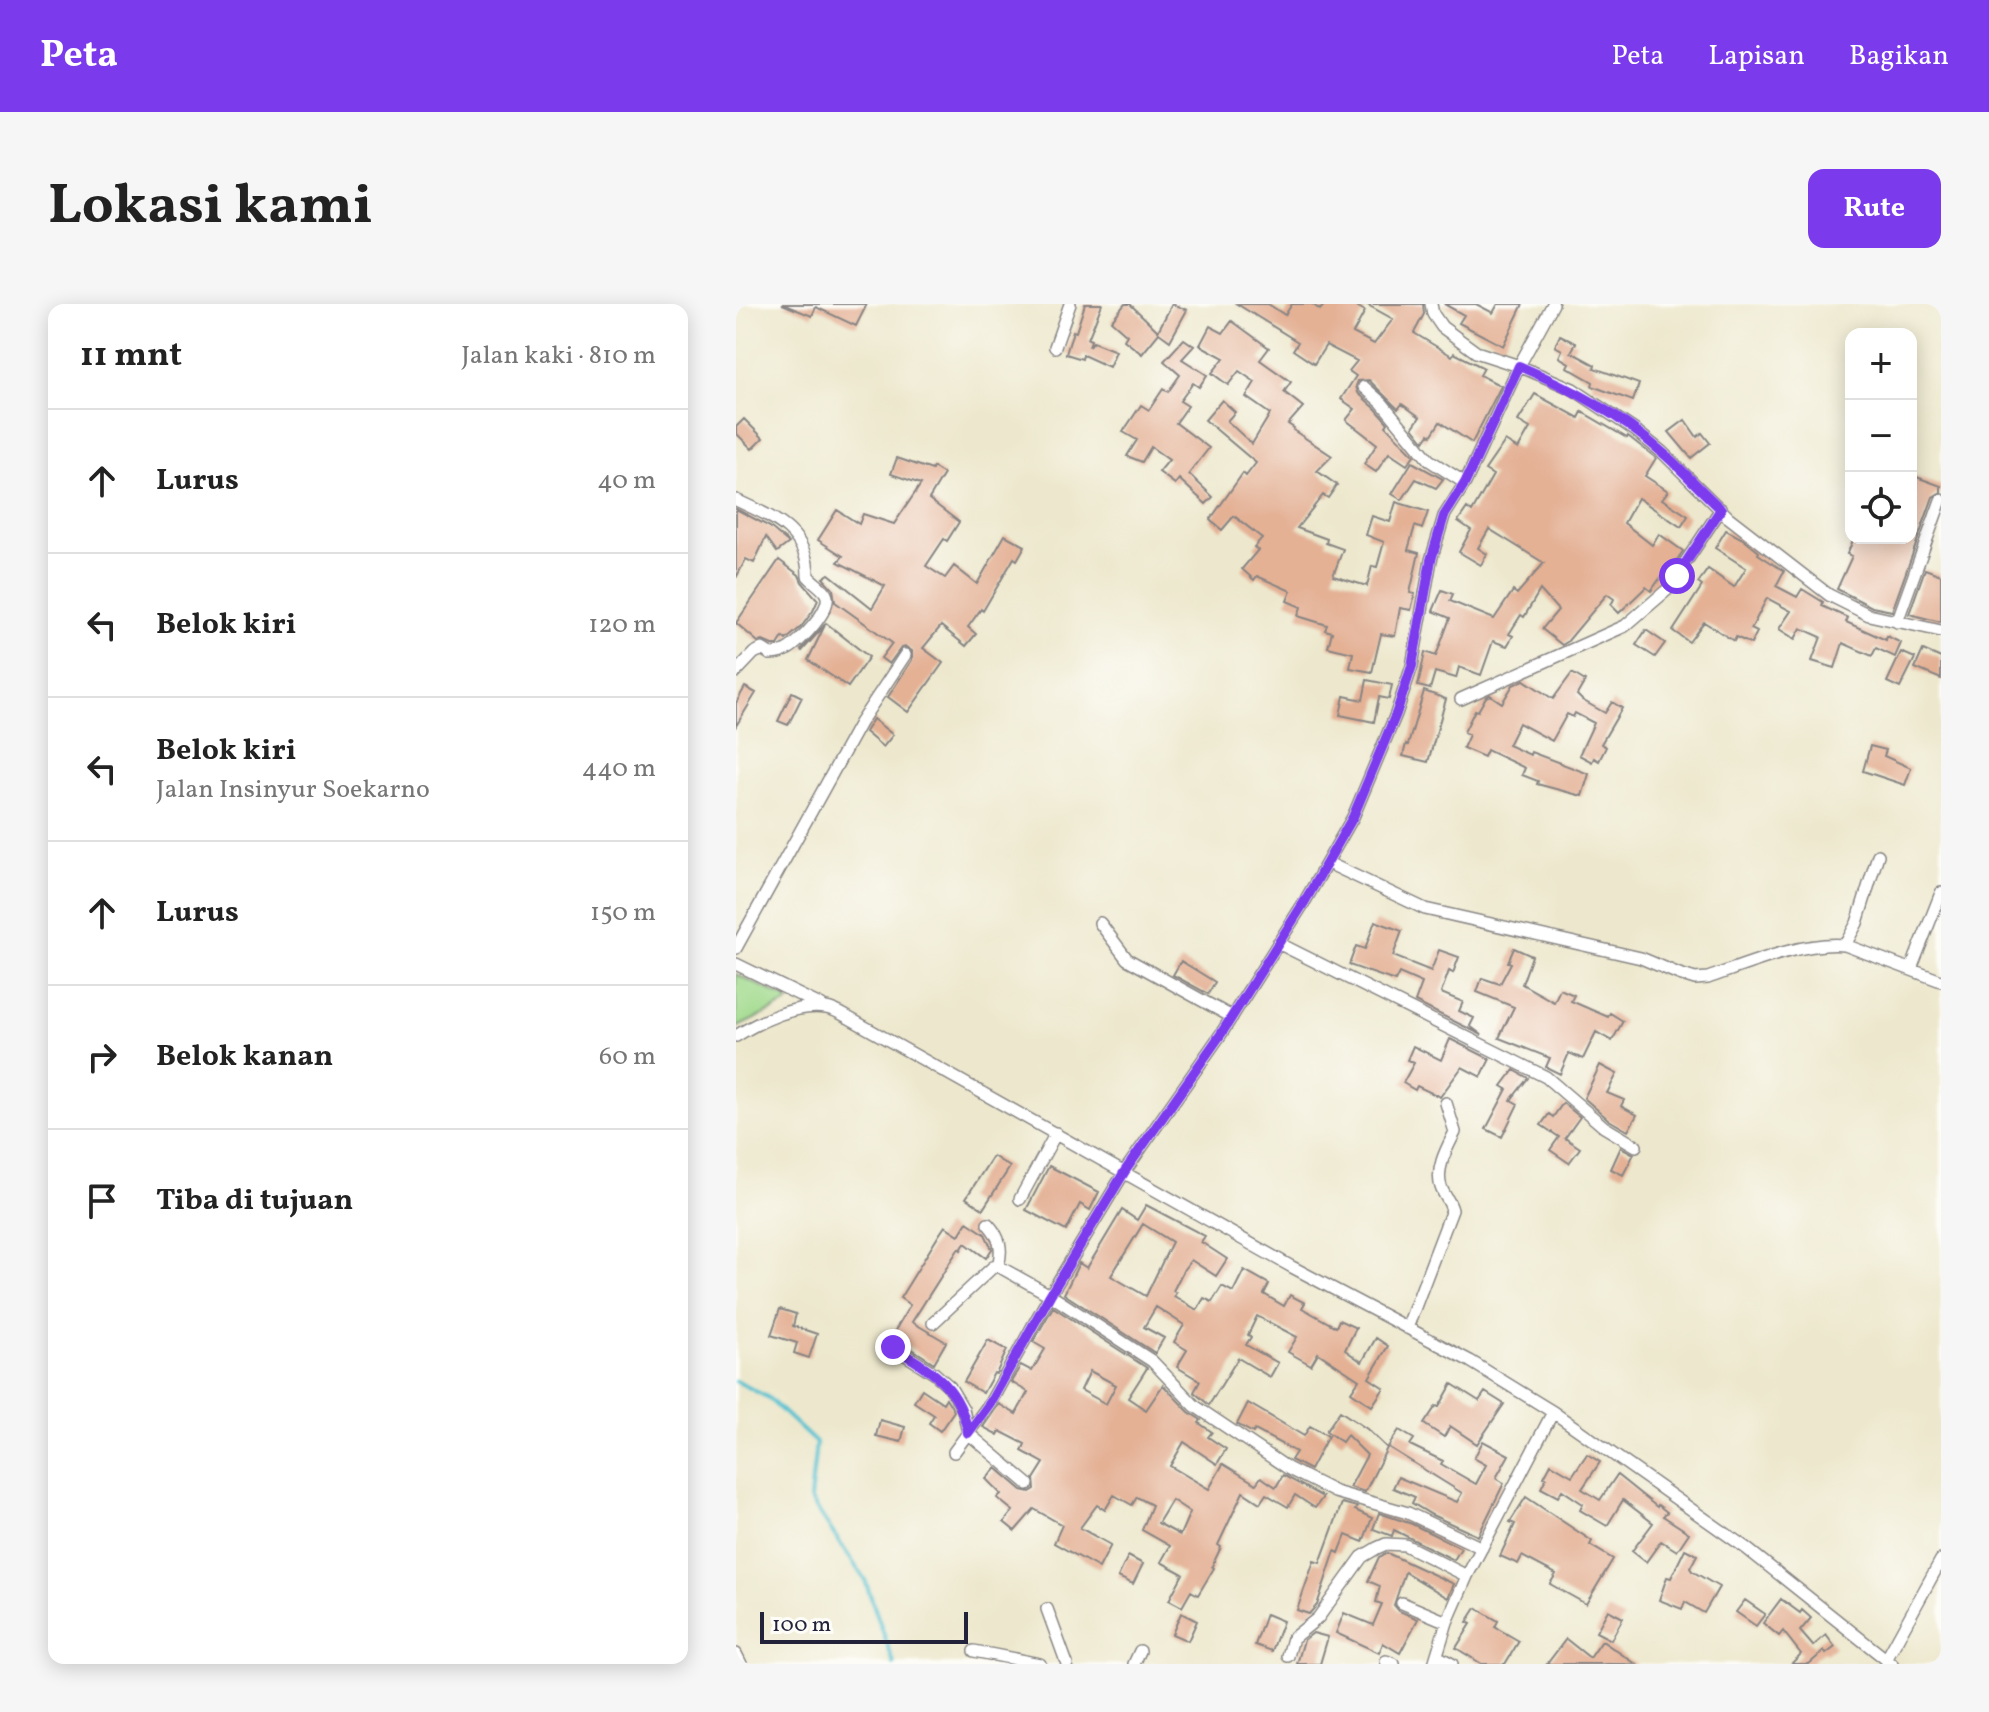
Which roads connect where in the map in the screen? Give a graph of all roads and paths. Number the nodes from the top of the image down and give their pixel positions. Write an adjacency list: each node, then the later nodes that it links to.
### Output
1 (1070, 304): 4 (street)
2 (1431, 304): 5 (street)
3 (1553, 304): 5 (street)
4 (1055, 347)
5 (1519, 366): 7 (street); 10 (street)
6 (1364, 387): 7 (street)
7 (1465, 483): 17 (street)
8 (736, 500): 14 (street)
9 (1941, 500): 11 (street)
10 (1724, 513): 11 (street); 15 (street)
11 (1897, 622): 12 (street)
12 (1941, 631)
13 (905, 655): 22 (street)
14 (736, 672)
15 (1461, 699)
16 (1878, 855): 21 (street)
17 (1328, 863): 20 (street); 21 (street)
18 (1941, 893): 24 (street)
19 (1100, 923): 27 (street)
20 (1278, 943): 27 (street); 31 (street)
21 (1845, 945): 24 (street)
22 (736, 948)
23 (736, 964): 26 (street)
24 (1911, 969): 25 (street)
25 (1941, 981)
26 (826, 1008): 28 (street); 30 (street)
27 (1232, 1017): 32 (street)
28 (736, 1036)
29 (1446, 1103): 38 (street)
30 (1056, 1133): 32 (street); 33 (street)
31 (1636, 1146)
32 (1125, 1171): 36 (street); 38 (street)
33 (1020, 1199)
34 (988, 1224): 35 (street)
35 (998, 1266): 36 (street); 37 (street)
36 (1050, 1295): 41 (street); 44 (street)
37 (933, 1323)
38 (1407, 1328): 40 (street)
39 (893, 1347): 41 (street)
40 (1553, 1412): 44 (street); 55 (street)
41 (968, 1433): 42 (street); 43 (street)
42 (954, 1452)
43 (1028, 1484)
44 (1482, 1548): 46 (street)
45 (1941, 1560): 55 (street)
46 (1467, 1576): 49 (street); 53 (street)
47 (1402, 1603): 49 (street)
48 (1047, 1609): 58 (street)
49 (1447, 1622): 54 (street)
50 (974, 1651): 57 (street)
51 (1140, 1651): 59 (street)
52 (736, 1654): 56 (street)
53 (1288, 1656)
54 (1436, 1660): 60 (street)
55 (1889, 1662)
56 (741, 1664)
57 (1040, 1664)
58 (1067, 1664)
59 (1134, 1664)
60 (1452, 1664)

